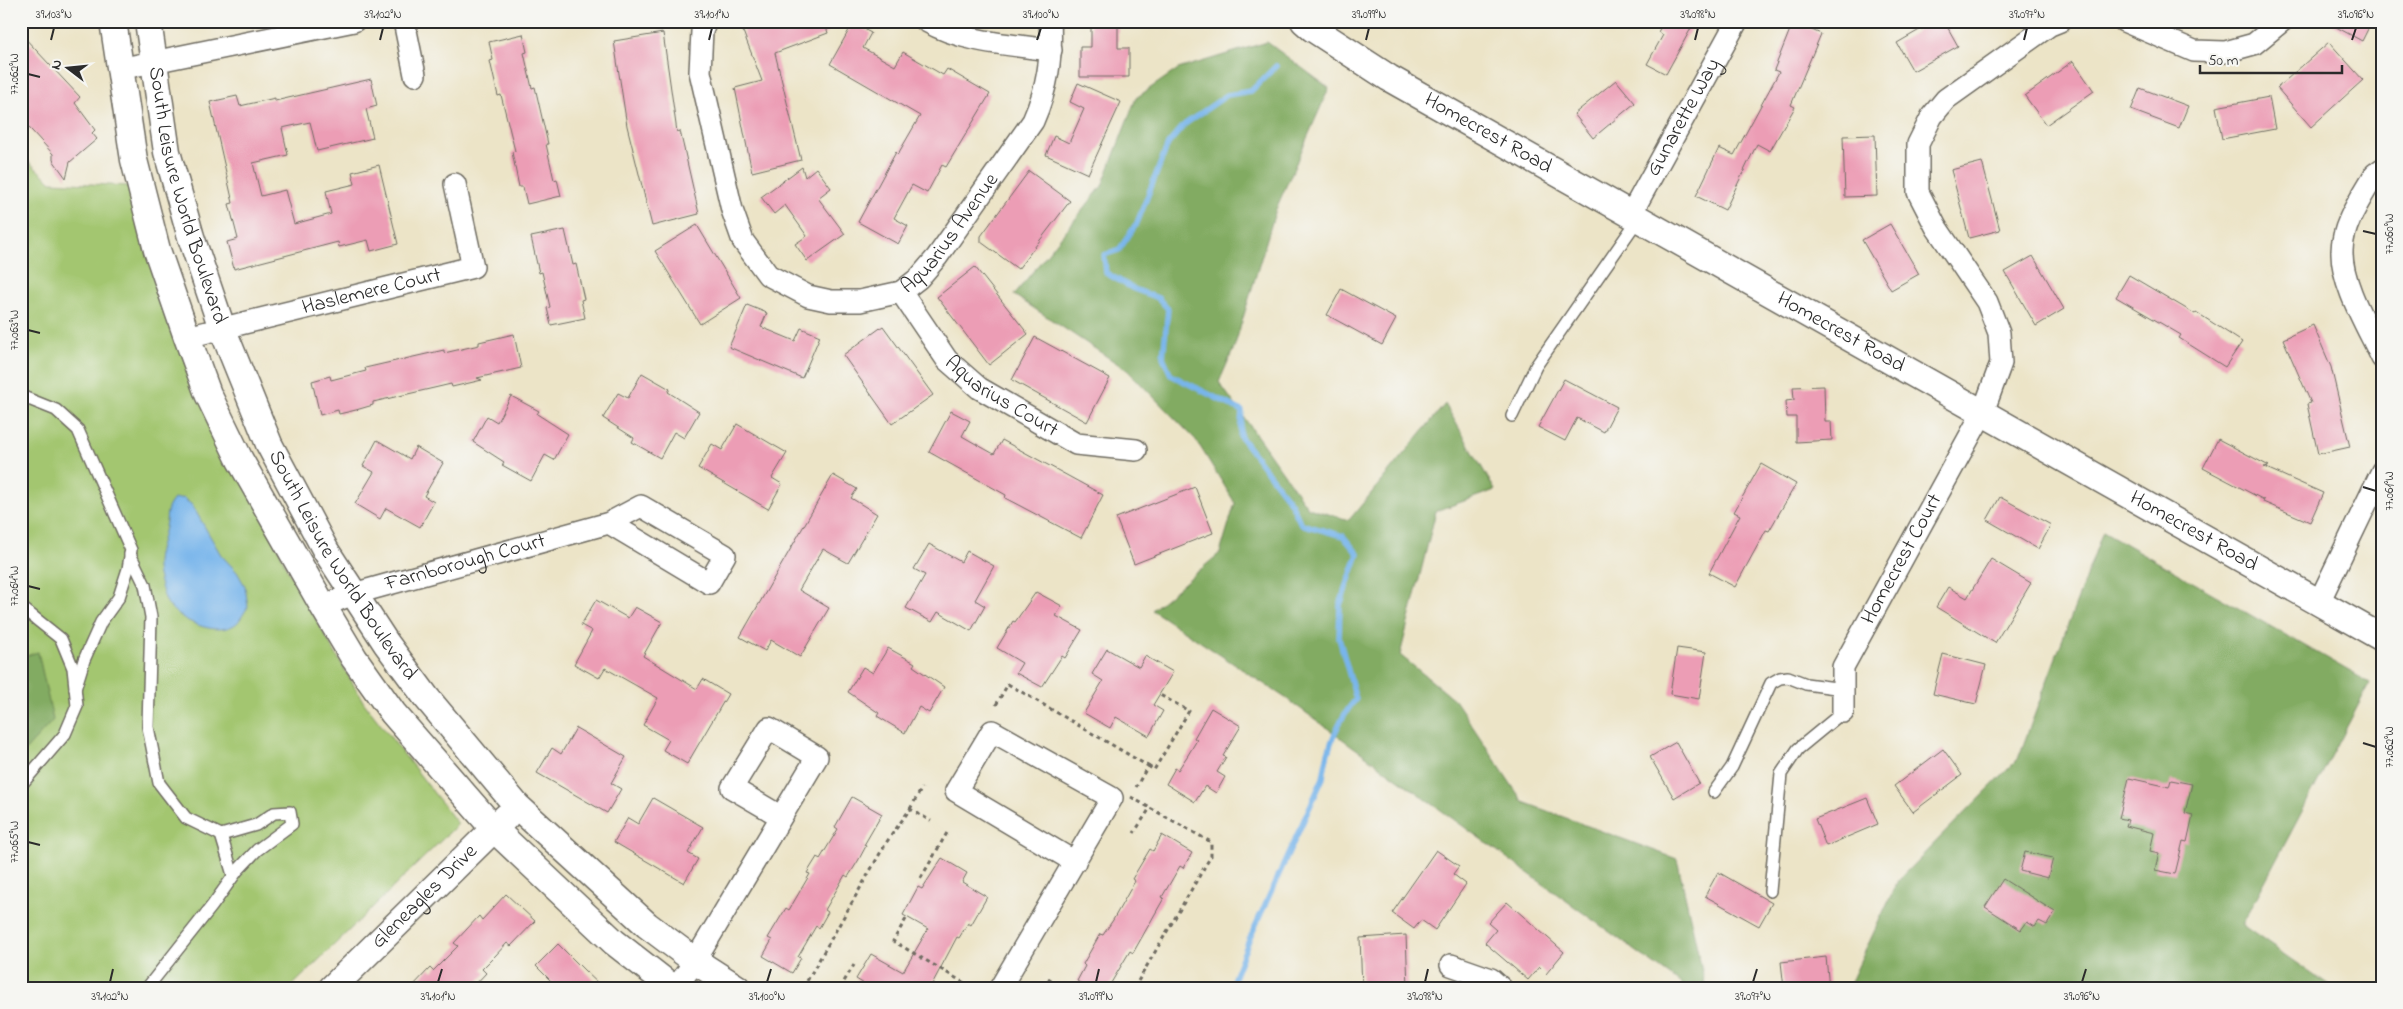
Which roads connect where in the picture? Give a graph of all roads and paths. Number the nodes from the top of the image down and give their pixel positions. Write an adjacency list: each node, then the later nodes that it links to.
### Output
1 (113, 21): 15 (street, South Leisure World Boulevard)
2 (148, 21): 14 (street, South Leisure World Boulevard)
3 (354, 21): 14 (street)
4 (404, 21): 16 (street)
5 (706, 21): 20 (street, Aquarius Avenue)
6 (926, 21): 13 (street)
7 (1050, 21): 13 (street, Aquarius Avenue)
8 (1304, 21): 19 (street, Homecrest Road)
9 (1737, 21): 19 (street, Gunarette Way)
10 (2060, 21): 25 (street, Homecrest Court)
11 (2124, 21): 12 (street)
12 (2282, 21)
13 (1052, 50): 20 (street, Aquarius Avenue)
14 (154, 63): 15 (street); 21 (street, South Leisure World Boulevard)
15 (119, 69): 22 (street, South Leisure World Boulevard)
16 (415, 75)
17 (2382, 170): 23 (street)
18 (455, 184): 21 (street, Haslemere Court)
19 (1635, 216): 25 (street, Homecrest Road); 26 (lane)
20 (900, 292): 27 (street, Aquarius Court)
21 (222, 328): 22 (street, Haslemere Court); 31 (street, South Leisure World Boulevard)
22 (187, 337): 33 (street, South Leisure World Boulevard)
23 (2382, 358)
24 (21, 396): 30 (lane)
25 (1983, 412): 32 (street, Homecrest Road); 37 (street, Homecrest Court)
26 (1512, 416)
27 (1136, 450)
28 (2382, 471): 32 (street)
29 (609, 523): 29 (street, Farnborough Court); 31 (street, Farnborough Court)
30 (130, 554): 36 (lane); 55 (lane)
31 (353, 594): 33 (street, Farnborough Court); 47 (street, South Leisure World Boulevard)
32 (2319, 602): 35 (street, Homecrest Road)
33 (323, 606): 52 (street, South Leisure World Boulevard)
34 (21, 607): 36 (lane)
35 (2382, 638)
36 (75, 689): 42 (lane)
37 (1843, 689): 40 (street, Homecrest Court); 45 (lane)
38 (1160, 695): 41 (path)
39 (996, 705): 41 (path)
40 (1843, 712): 59 (lane)
41 (1148, 766): 43 (path)
42 (21, 785)
43 (1136, 787)
44 (922, 788): 49 (path)
45 (1714, 792)
46 (1130, 796): 48 (path)
47 (517, 806): 52 (street, Gleneagles Drive); 61 (street, South Leisure World Boulevard)
48 (1150, 808): 54 (path); 74 (path)
49 (910, 809): 51 (path); 69 (path)
50 (780, 816): 61 (street)
51 (932, 821)
52 (494, 829): 66 (street, Gleneagles Drive); 67 (street, South Leisure World Boulevard)
53 (948, 831): 58 (path)
54 (1134, 833)
55 (221, 835): 57 (lane); 57 (lane)
56 (1075, 862): 56 (street); 72 (street)
57 (233, 876): 65 (lane)
58 (921, 878)
59 (1770, 892)
60 (906, 919): 71 (path)
61 (695, 961): 67 (street); 68 (street, South Leisure World Boulevard)
62 (854, 965): 70 (path)
63 (1451, 965): 75 (street)
64 (1048, 979): 73 (path)
65 (147, 988)
66 (332, 988)
67 (675, 988)
68 (737, 988)
69 (802, 988)
70 (840, 988)
71 (973, 988)
72 (1000, 988)
73 (1062, 988)
74 (1134, 988)
75 (1501, 988)

